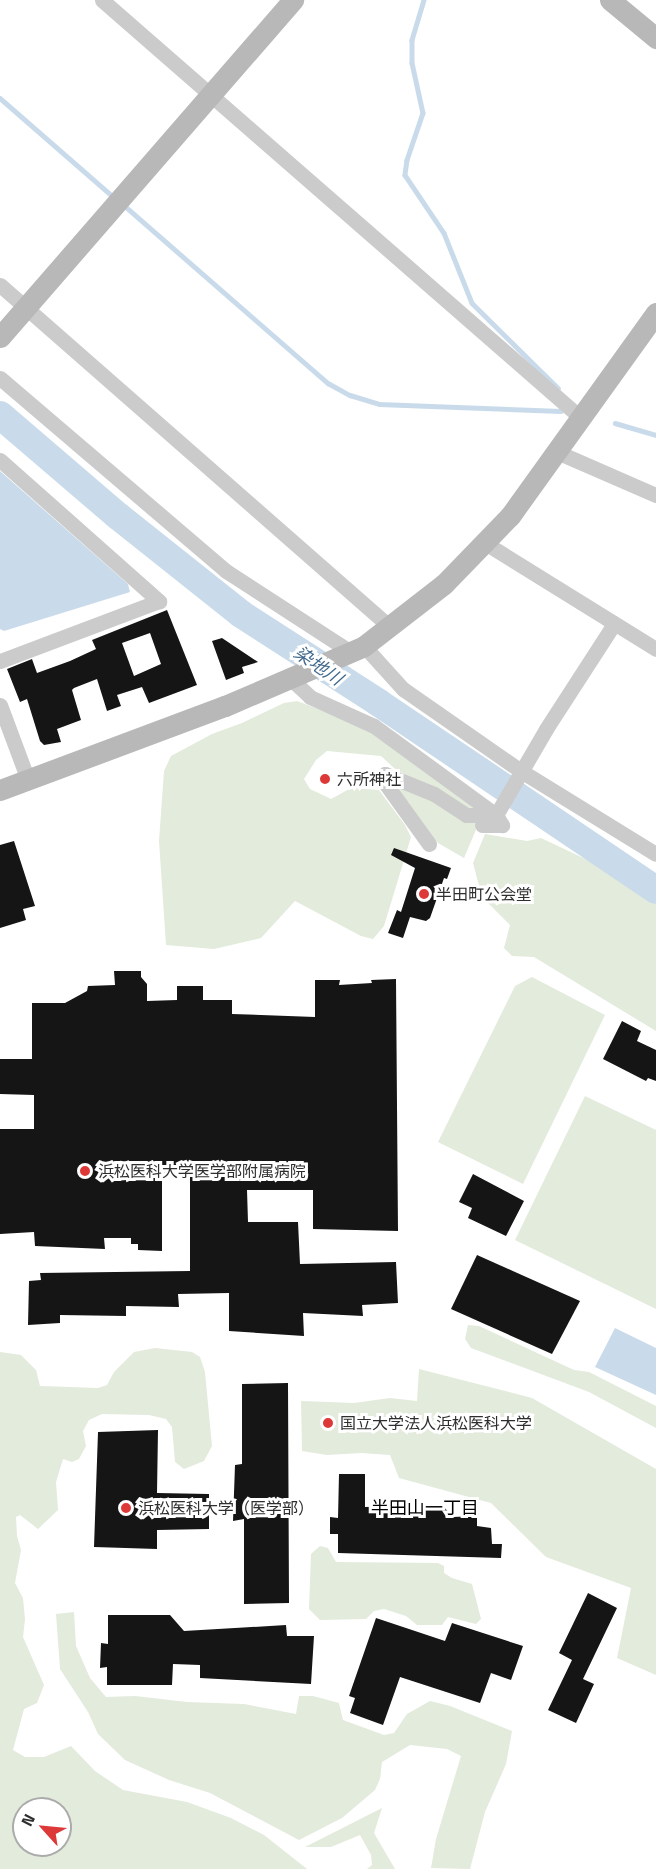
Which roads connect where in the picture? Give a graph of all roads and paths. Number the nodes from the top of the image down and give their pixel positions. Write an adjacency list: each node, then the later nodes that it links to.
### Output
1 (102, 0): 5 (street)
2 (293, 0): 5 (street)
3 (610, 0): 4 (street)
4 (656, 38)
5 (211, 94): 7 (street); 11 (street)
6 (0, 285): 7 (street)
7 (25, 307): 9 (street); 17 (street)
8 (656, 313): 11 (street)
9 (0, 337)
10 (0, 378): 19 (street)
11 (581, 418): 12 (street)
12 (557, 452): 14 (street); 15 (street)
13 (0, 460): 20 (street)
14 (656, 495)
15 (485, 543): 16 (street); 17 (street)
16 (614, 624): 18 (street); 23 (street)
17 (389, 627): 19 (street)
18 (656, 649)
19 (350, 651): 21 (street); 23 (street)
20 (0, 660)
21 (291, 679): 24 (street); 26 (street)
22 (0, 705): 24 (street)
23 (520, 773): 26 (street); 29 (street)
24 (28, 780): 25 (street)
25 (0, 790)
26 (497, 812): 27 (street); 28 (street)
27 (482, 825)
28 (429, 844)
29 (656, 854)

